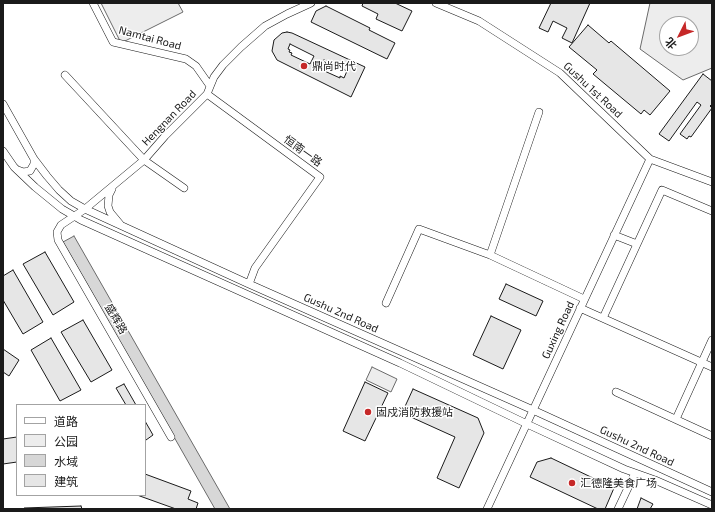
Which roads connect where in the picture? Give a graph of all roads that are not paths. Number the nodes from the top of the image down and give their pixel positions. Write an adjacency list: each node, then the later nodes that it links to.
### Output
1 (93, 3): 5 (street, Namtai Road)
2 (312, 3): 5 (street, Hengnan Road)
3 (436, 3): 12 (street, Gushu 1st Road)
4 (65, 75): 11 (street)
5 (210, 86): 6 (street, Hengnan Road)
6 (208, 94): 11 (street, Hengnan Road); 24 (street, 恒南一路)
7 (3, 104): 10 (street, Gushu 2nd Road)
8 (538, 112): 23 (street)
9 (3, 151): 13 (street, Gushu 2nd Road)
10 (34, 159): 13 (street); 17 (street, Gushu 2nd Road)
11 (144, 160): 15 (street, Hengnan Road); 16 (street)
12 (650, 160): 14 (street, Gushu 1st Road); 21 (street, Guxing Road)
13 (18, 170): 19 (street, Gushu 2nd Road)
14 (712, 182)
15 (116, 183): 17 (street, Hengnan Road); 20 (street)
16 (184, 188)
17 (85, 209): 19 (street, Hengnan Road); 20 (street, Gushu 2nd Road)
18 (712, 211): 22 (street)
19 (74, 217): 35 (street, Gushu 2nd Road); 37 (street, 盛辉路)
20 (128, 230): 24 (street, Gushu 2nd Road)
21 (614, 235): 22 (street); 25 (street, Guxing Road)
22 (637, 244): 28 (street)
23 (490, 255): 25 (street); 26 (street)
24 (248, 284): 33 (street, Gushu 2nd Road)
25 (584, 299): 27 (street, Guxing Road)
26 (386, 303)
27 (580, 308): 28 (street); 33 (street, Guxing Road)
28 (603, 318): 30 (street)
29 (712, 340): 30 (street)
30 (702, 362): 31 (street); 34 (street)
31 (712, 367)
32 (616, 392): 34 (street)
33 (533, 410): 35 (street, Guxing Road); 39 (street, Gushu 2nd Road)
34 (676, 419): 36 (street)
35 (527, 424): 38 (street, Gushu 2nd Road); 41 (street, Guxing Road)
36 (712, 436)
37 (171, 437)
38 (635, 472): 40 (street, Gushu 2nd Road); 42 (street)
39 (712, 492)
40 (712, 505)
41 (487, 509)
42 (618, 509)

